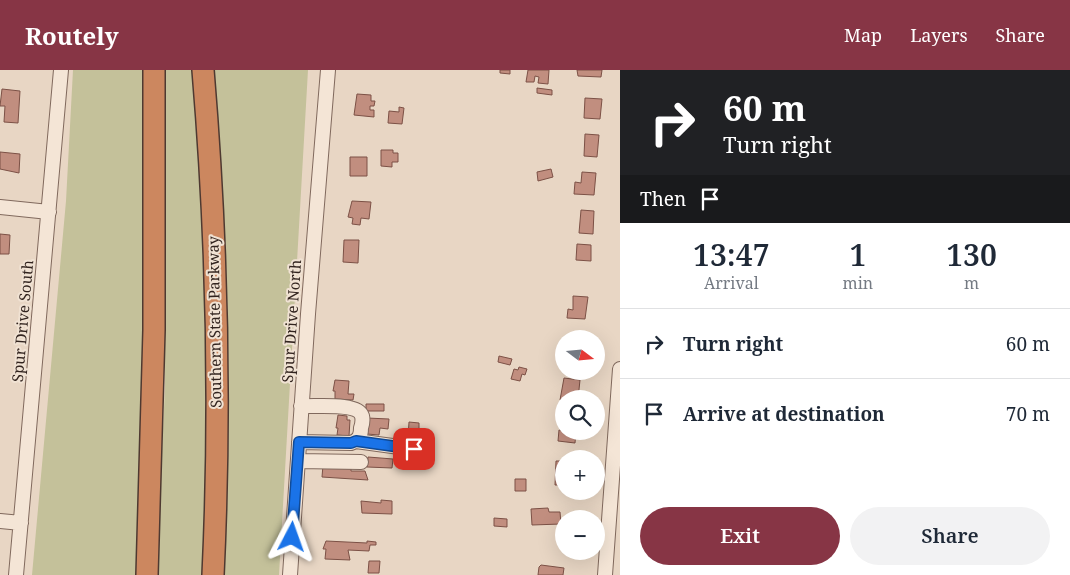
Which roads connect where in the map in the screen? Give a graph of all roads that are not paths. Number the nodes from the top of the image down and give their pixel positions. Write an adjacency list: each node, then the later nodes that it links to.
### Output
1 (60, 70): 6 (street, Spur Drive South)
2 (154, 70): 17 (highway)
3 (202, 70): 18 (highway, Southern State Parkway)
4 (328, 70): 8 (street, Spur Drive North)
5 (0, 207): 6 (street)
6 (49, 212): 15 (street, Spur Drive South)
7 (620, 369): 20 (street)
8 (301, 406): 9 (street); 10 (street, Spur Drive North)
9 (356, 441): 10 (street); 11 (street)
10 (299, 442): 12 (street, Spur Drive North)
11 (414, 449)
12 (298, 461): 13 (street); 19 (street, Spur Drive North)
13 (361, 462)
14 (0, 521): 15 (street)
15 (20, 523): 16 (street, Spur Drive South)
16 (16, 575)
17 (147, 575)
18 (213, 575)
19 (290, 575)
20 (605, 575)

